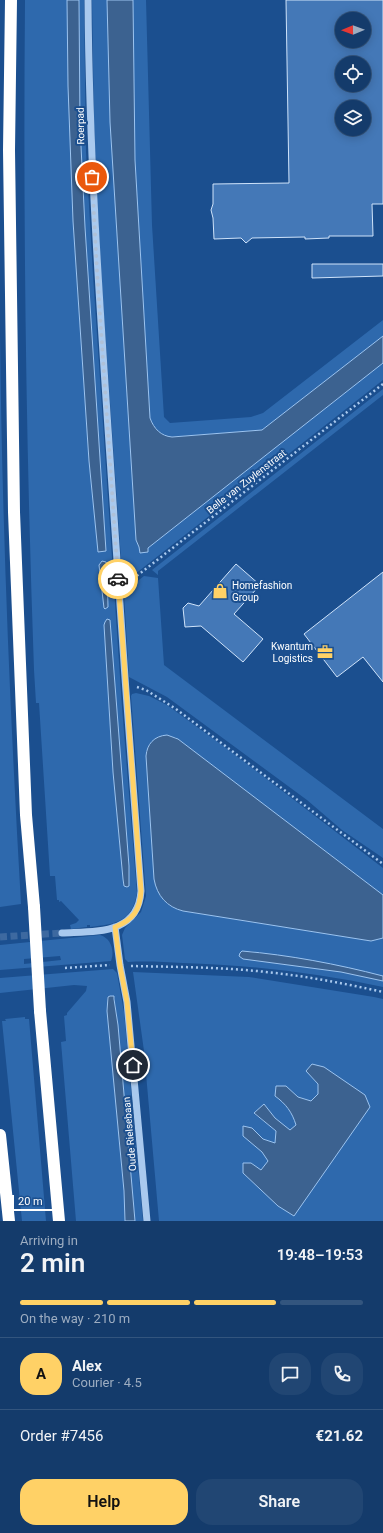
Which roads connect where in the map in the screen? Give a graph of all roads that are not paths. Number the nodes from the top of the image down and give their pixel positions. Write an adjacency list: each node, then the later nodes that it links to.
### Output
1 (11, 0): 7 (highway, bridge)
2 (88, 0): 3 (street, Roerpad)
3 (115, 927): 4 (street, Roerpad); 8 (street, Oude Rielsebaan)
4 (62, 933)
5 (0, 1134): 6 (highway)
6 (9, 1221)
7 (59, 1221)
8 (147, 1221)

